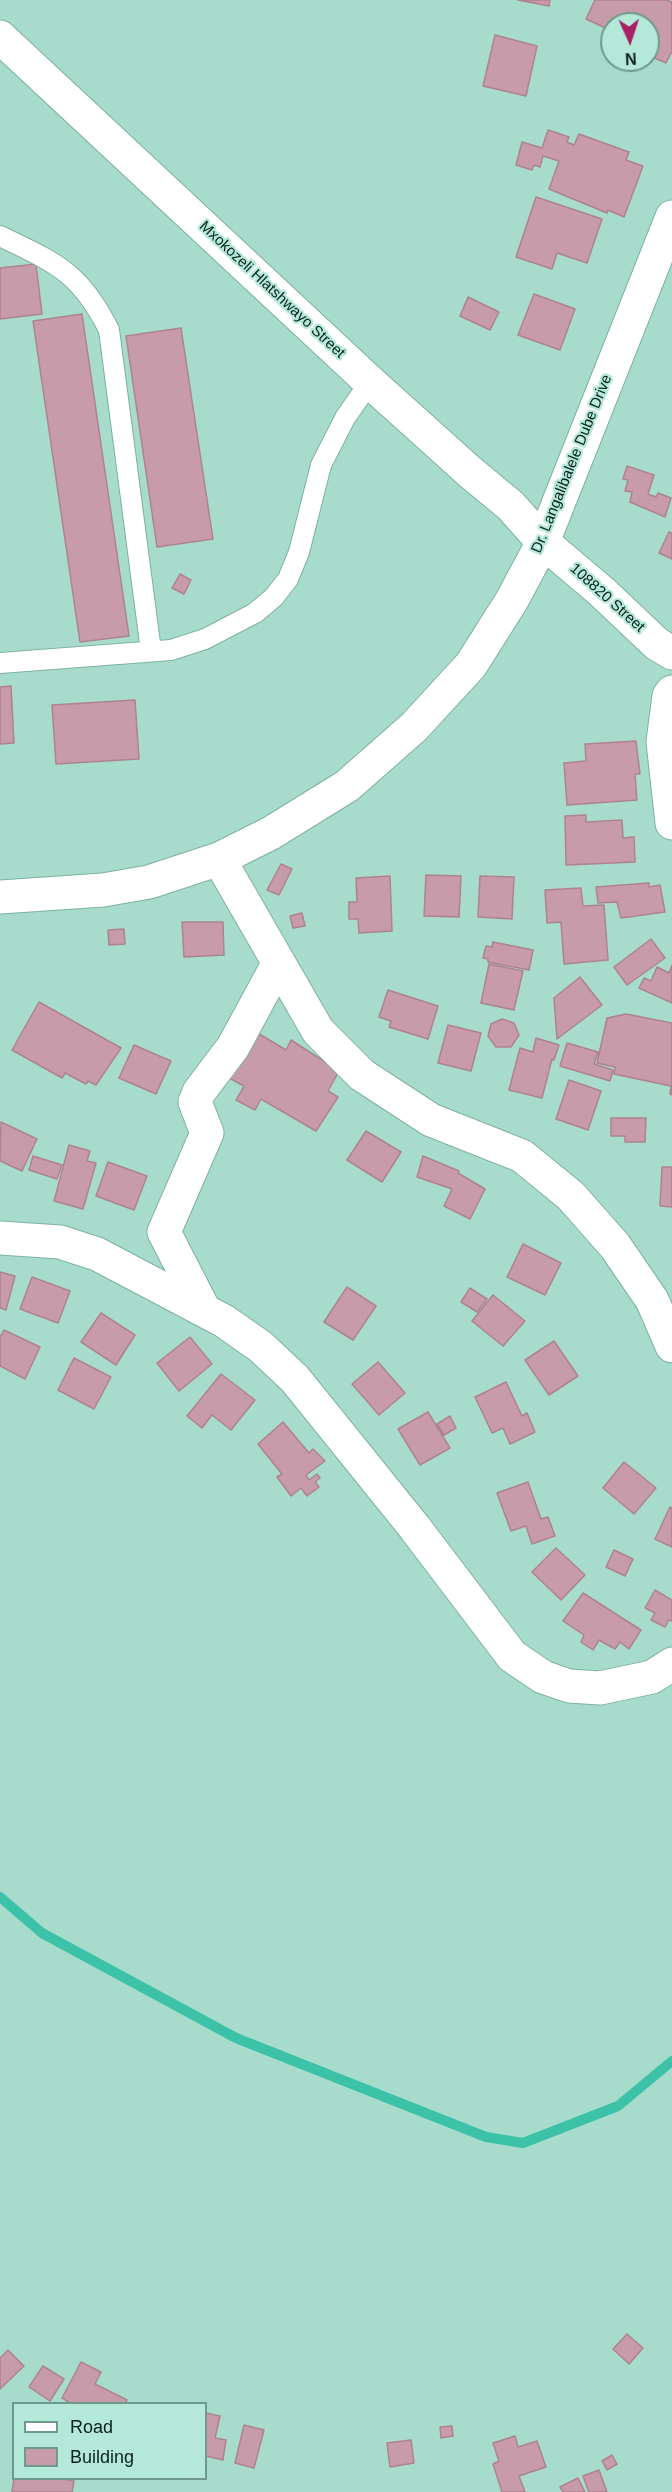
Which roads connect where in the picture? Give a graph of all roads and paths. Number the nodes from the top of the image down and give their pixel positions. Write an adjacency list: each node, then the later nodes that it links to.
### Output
1 (0, 38): 4 (street, Mxokozeli Hlatshwayo Street)
2 (672, 217): 5 (street, Dr. Langalibalele Dube Drive)
3 (0, 236): 6 (lane)
4 (370, 382): 5 (street, Mxokozeli Hlatshwayo Street); 6 (lane)
5 (543, 542): 7 (street, 108820 Street); 11 (street, Dr. Langalibalele Dube Drive)
6 (151, 651): 8 (lane)
7 (672, 653)
8 (0, 663)
9 (672, 692): 10 (street)
10 (672, 822)
11 (219, 859): 12 (street, Dr. Langalibalele Dube Drive); 13 (street)
12 (0, 897)
13 (278, 964): 15 (street); 16 (street)
14 (0, 1238): 15 (street)
15 (204, 1310): 17 (street)
16 (670, 1339)
17 (672, 1664)

